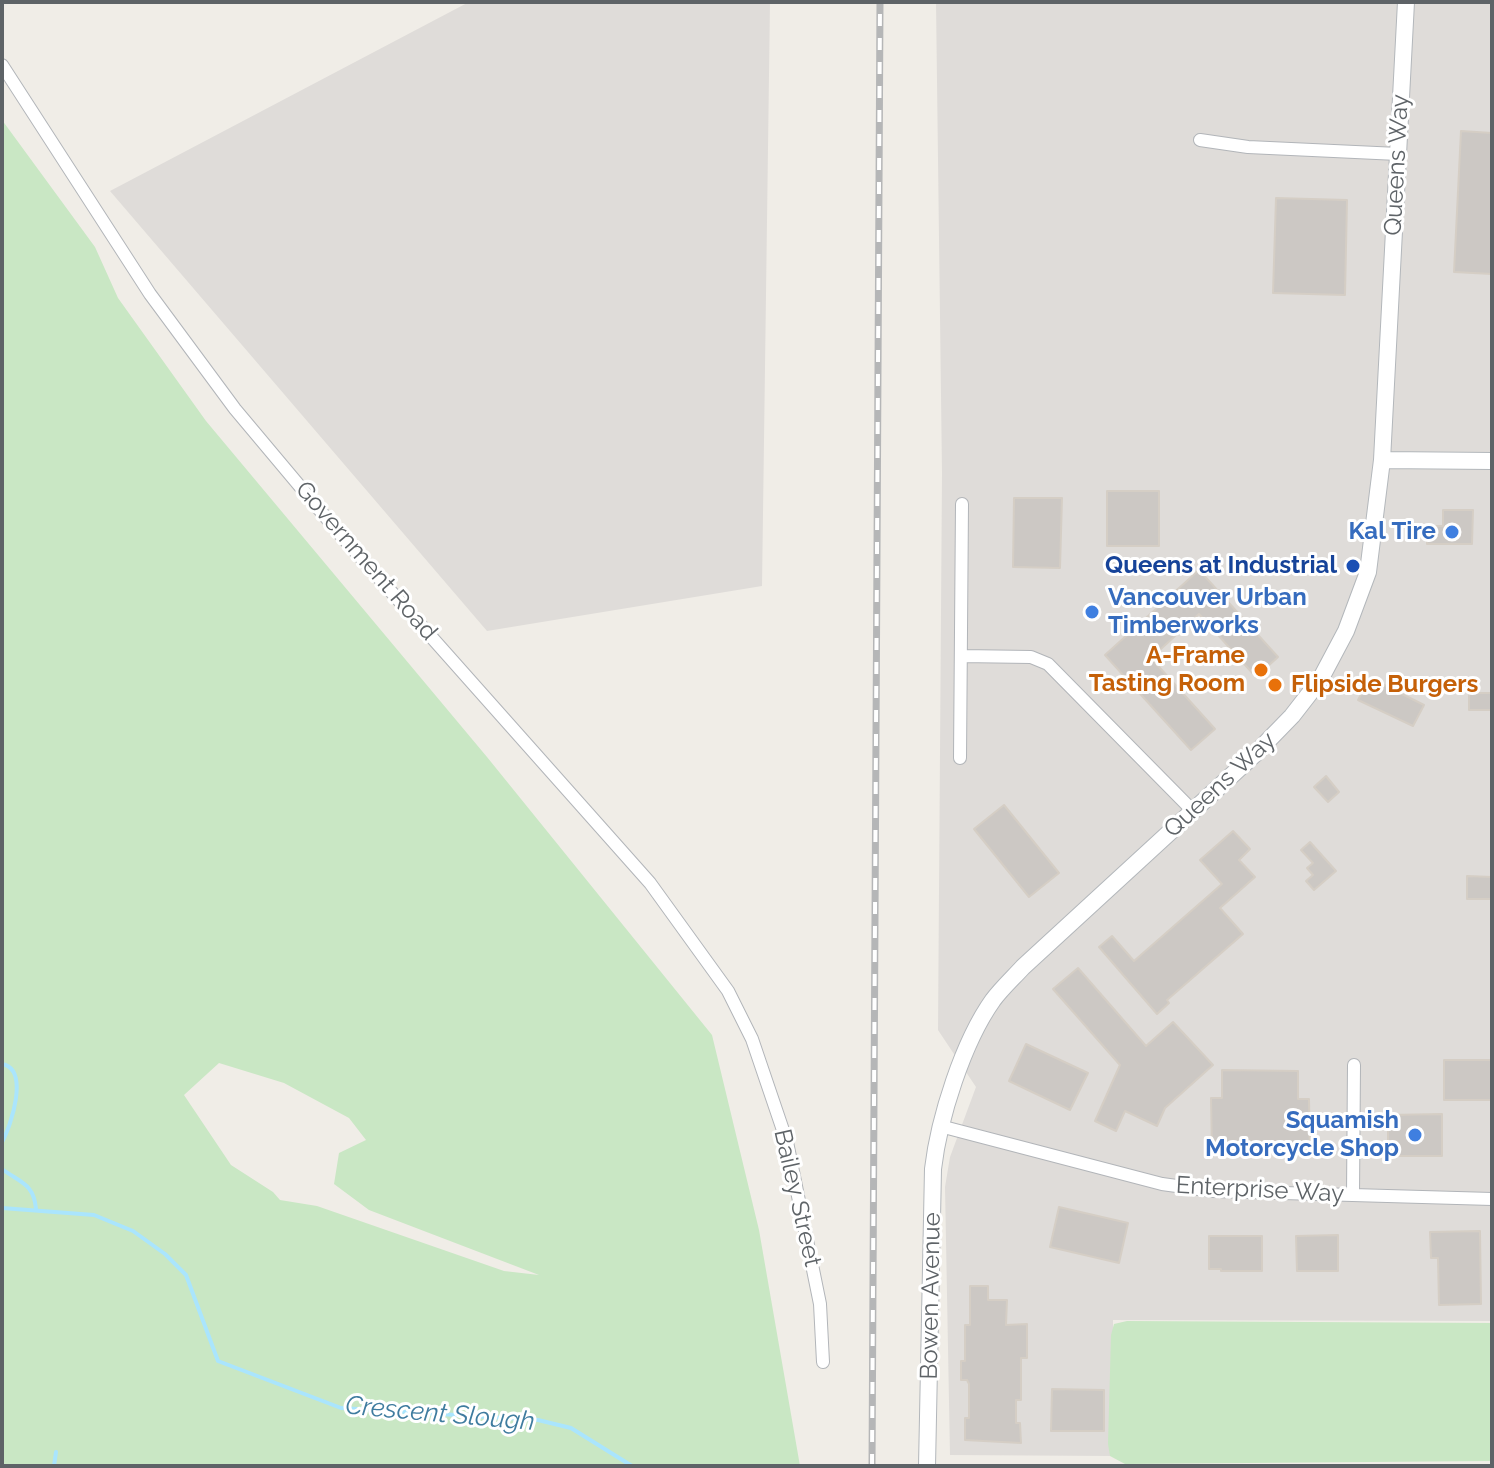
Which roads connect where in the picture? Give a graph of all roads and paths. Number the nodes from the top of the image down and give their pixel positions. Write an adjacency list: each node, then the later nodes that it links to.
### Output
1 (1406, 2): 4 (street, Queens Way)
2 (2, 65): 11 (street, Government Road)
3 (1200, 140): 4 (street)
4 (1398, 154): 5 (street, Queens Way)
5 (1382, 460): 6 (street); 10 (street, Queens Way)
6 (1492, 461)
7 (962, 504): 8 (street)
8 (961, 656): 9 (street); 10 (street)
9 (960, 758)
10 (1193, 811): 13 (street, Queens Way)
11 (752, 1039): 16 (street, Bailey Street)
12 (1354, 1065): 14 (street)
13 (940, 1126): 14 (street, Enterprise Way); 17 (street, Bowen Avenue)
14 (1353, 1195): 15 (street, Enterprise Way)
15 (1492, 1199)
16 (823, 1362)
17 (927, 1466)

